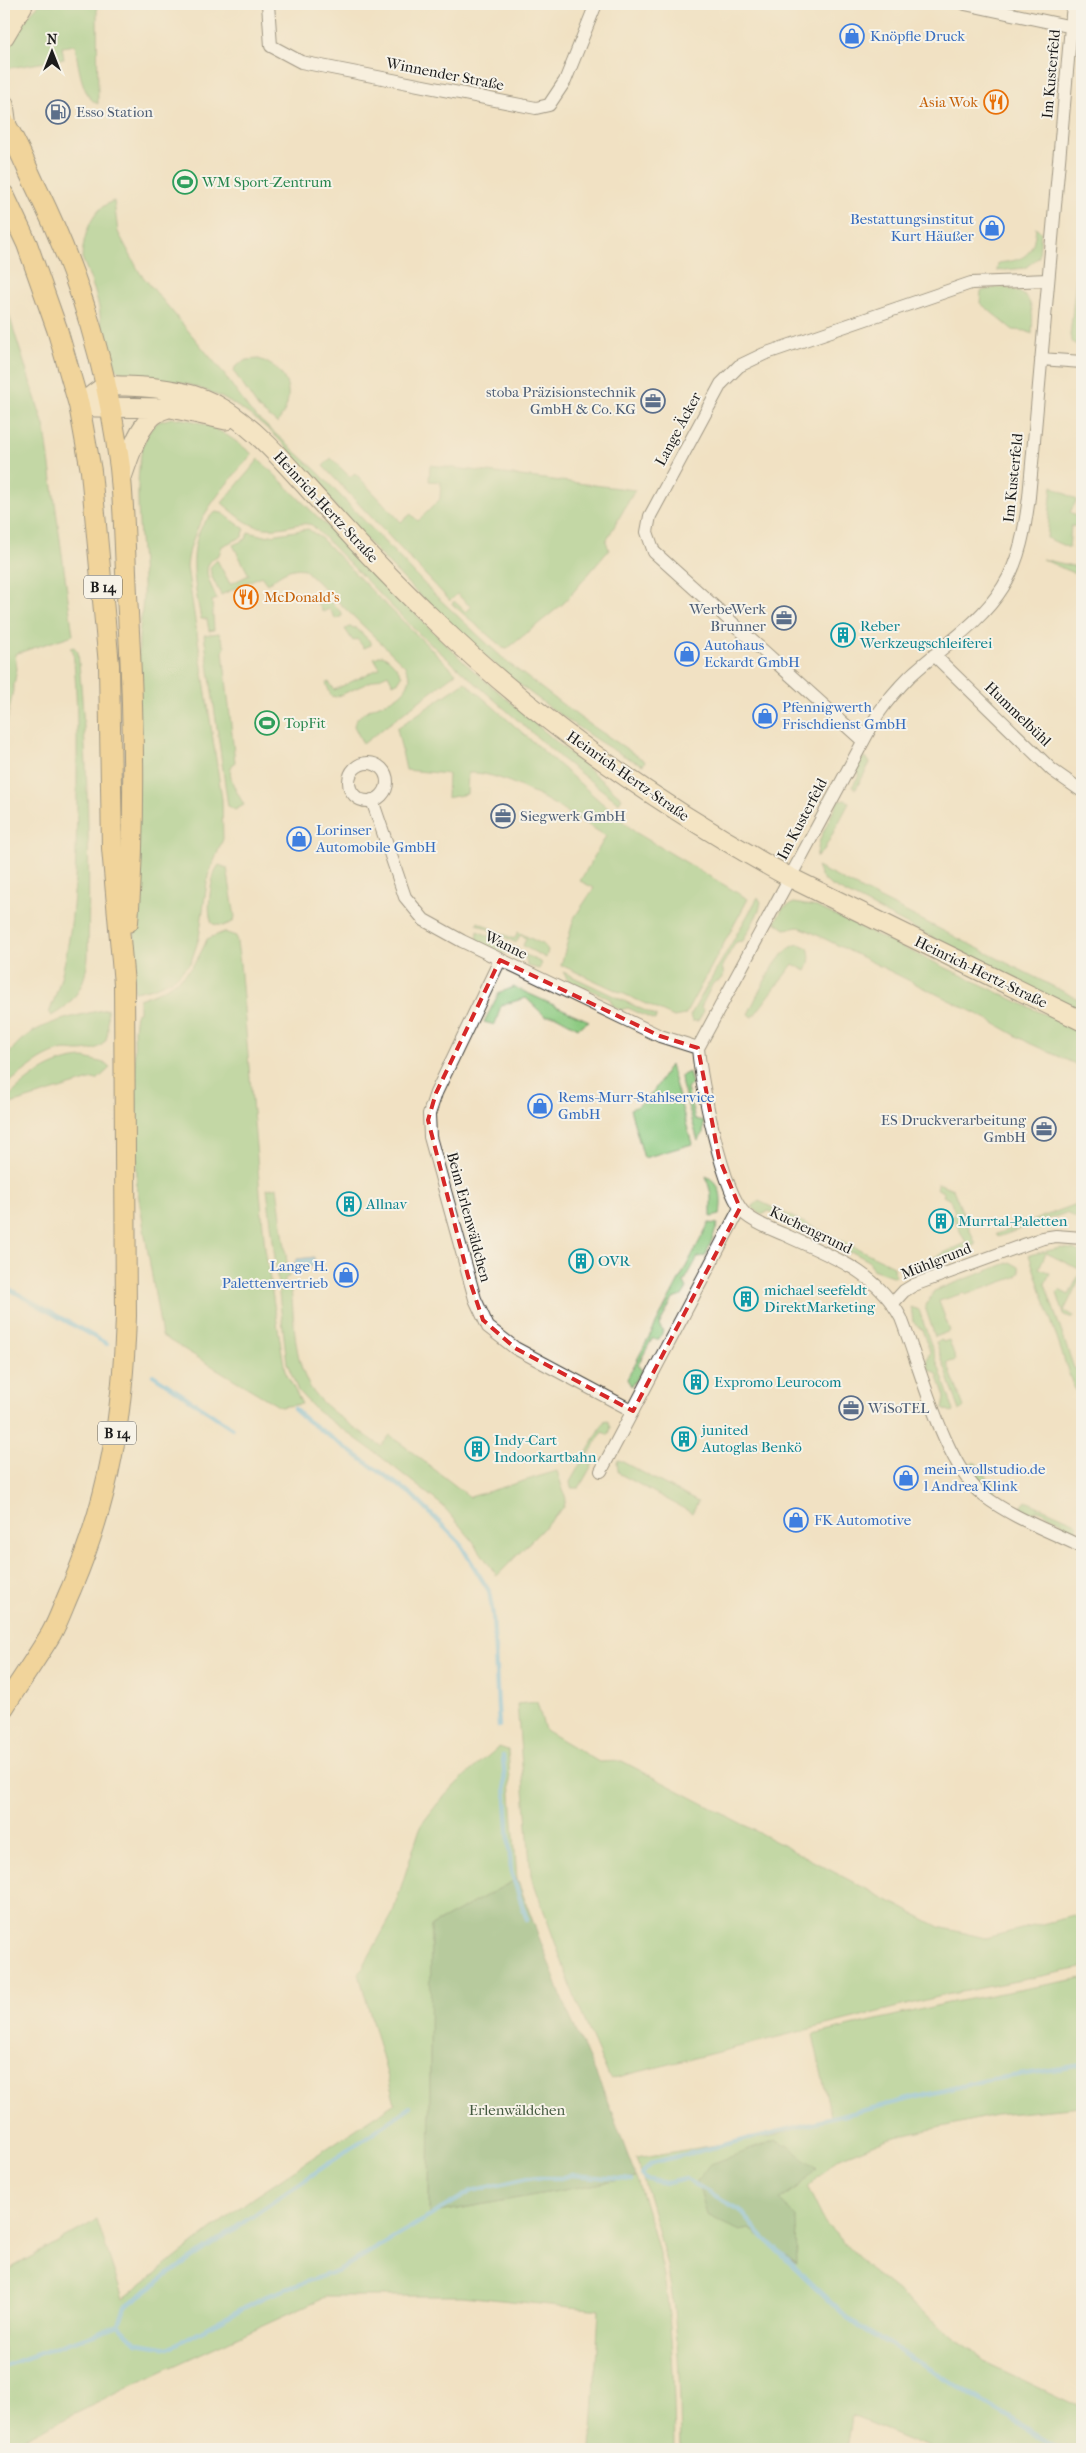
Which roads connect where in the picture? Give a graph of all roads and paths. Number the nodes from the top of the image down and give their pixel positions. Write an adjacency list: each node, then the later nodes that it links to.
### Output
1 (24, 4): 6 (main road); 8 (main road)
2 (268, 4): 3 (street, Winnender Straße)
3 (596, 4)
4 (965, 4): 7 (street)
5 (1073, 4): 7 (street, Im Kusterfeld)
6 (4, 19)
7 (1077, 29): 12 (street, Im Kusterfeld)
8 (4, 37)
9 (4, 104): 10 (main road)
10 (5, 125): 15 (main road, B 14)
11 (4, 195): 16 (main road, B 14)
12 (1048, 280): 13 (street, Im Kusterfeld); 22 (street, Lange Äcker)
13 (1041, 359): 14 (street); 21 (street, Im Kusterfeld)
14 (1082, 362)
15 (106, 386): 16 (main road); 17 (main road, B 14); 19 (main road, Heinrich-Hertz-Straße)
16 (78, 406): 17 (main road, Heinrich-Hertz-Straße); 27 (main road, B 14)
17 (110, 408): 18 (main road, Heinrich-Hertz-Straße); 20 (main road, B 14)
18 (171, 408): 19 (main road, Heinrich-Hertz-Straße); 20 (main road)
19 (248, 428): 25 (main road, Heinrich-Hertz-Straße)
20 (120, 480): 27 (main road, B 14)
21 (934, 655): 22 (street, Im Kusterfeld); 23 (street, Hummelbühl)
22 (862, 740): 25 (street, Im Kusterfeld)
23 (1082, 791)
24 (372, 800): 26 (street, Wanne)
25 (789, 878): 28 (main road, Heinrich-Hertz-Straße); 29 (street)
26 (500, 960): 29 (street, Wanne); 33 (street, Beim Erlenwäldchen)
27 (124, 984): 36 (main road, B 14)
28 (1082, 1021)
29 (698, 1048): 30 (street)
30 (740, 1208): 32 (street, Kuchengrund); 33 (street)
31 (1082, 1238): 32 (street, Mühlgrund)
32 (893, 1303): 35 (street, Kuchengrund)
33 (633, 1411): 34 (street)
34 (601, 1471)
35 (1082, 1547)
36 (4, 1707)

